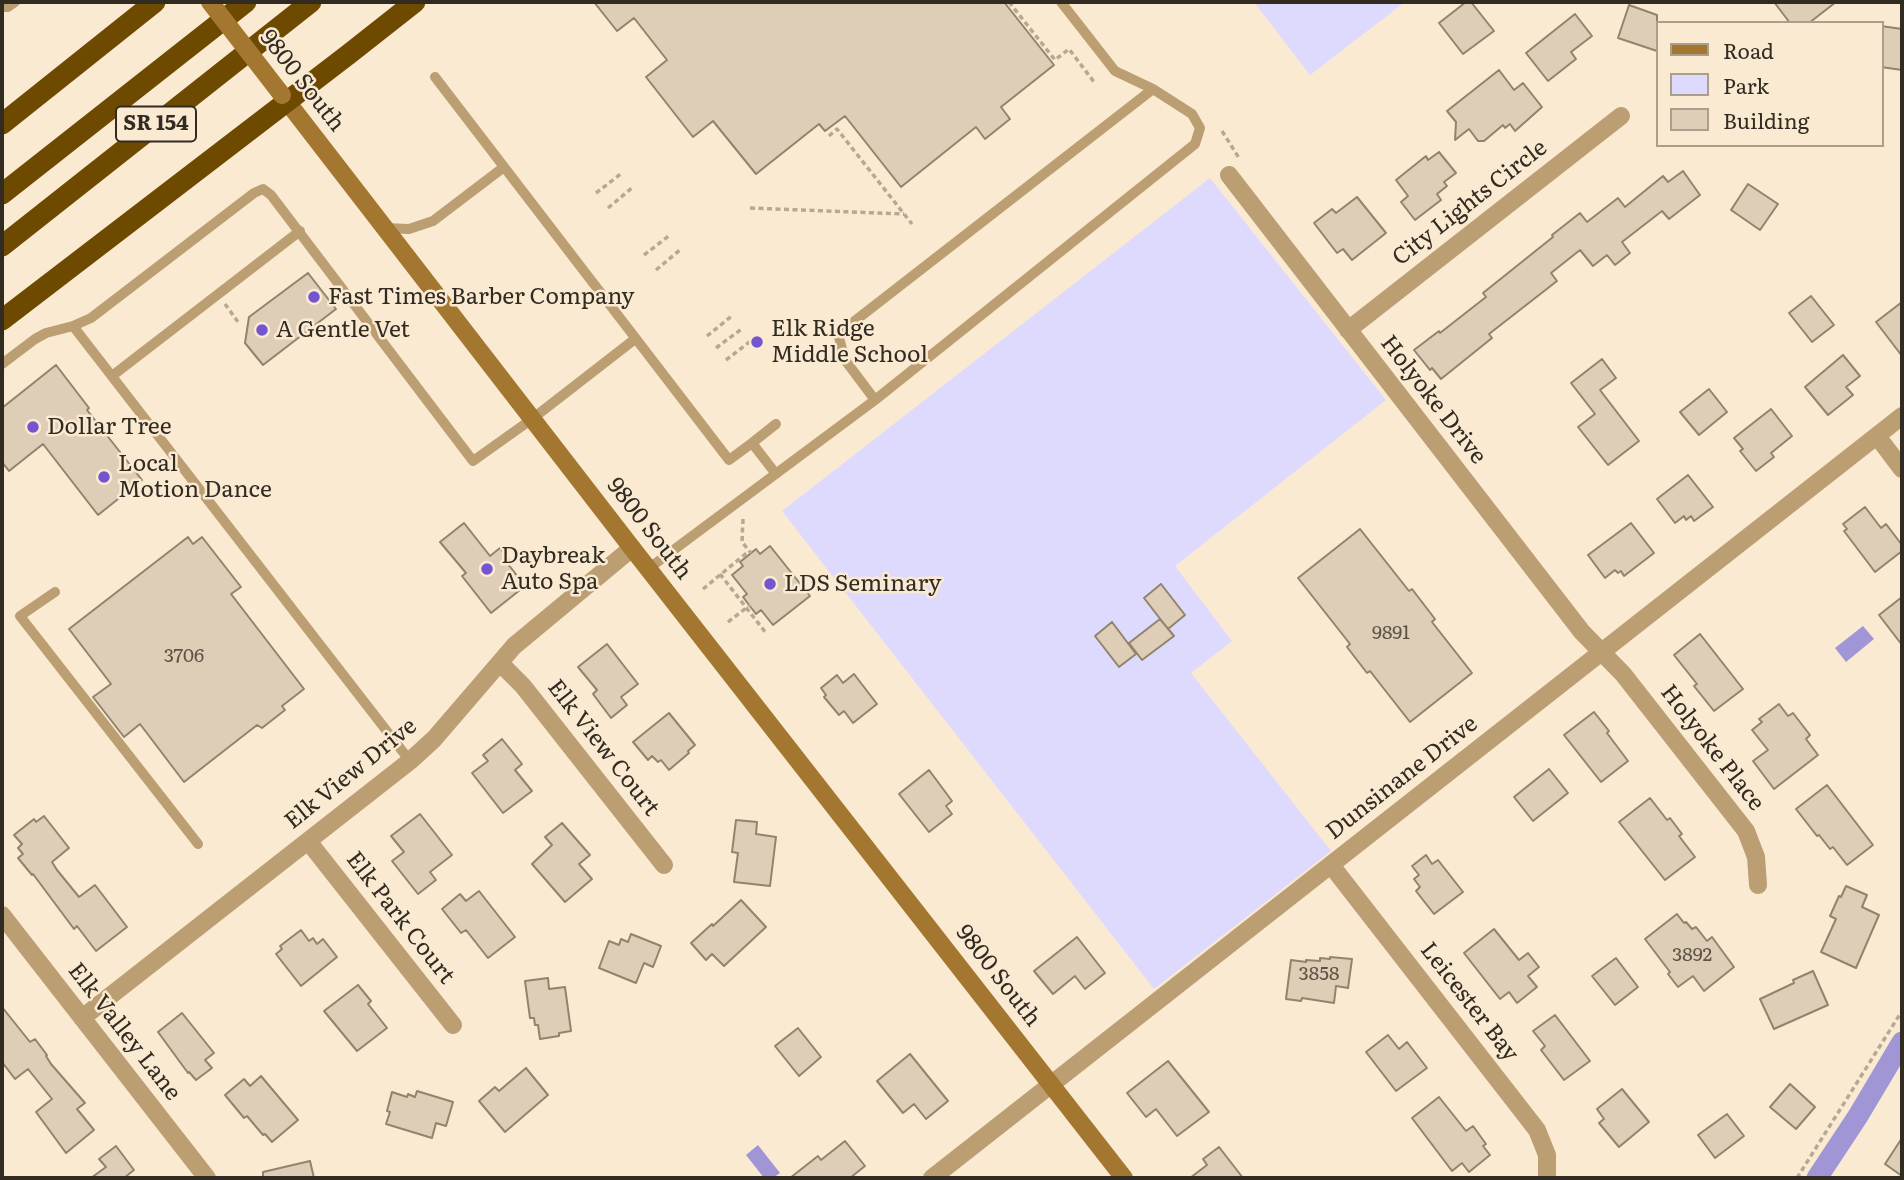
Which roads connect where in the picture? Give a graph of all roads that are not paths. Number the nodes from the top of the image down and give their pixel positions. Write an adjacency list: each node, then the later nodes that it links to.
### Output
1 (15, 2): 8 (lane)
2 (155, 2): 13 (highway)
3 (210, 2): 11 (main road, 9800 South, bridge)
4 (246, 2): 16 (highway, SR 154)
5 (311, 2): 19 (highway, SR 154)
6 (415, 2): 11 (highway)
7 (1061, 2): 10 (lane)
8 (2, 7)
9 (435, 78): 14 (lane)
10 (1153, 89): 26 (lane); 26 (lane)
11 (285, 98): 17 (main road, 9800 South); 20 (highway)
12 (1621, 116): 22 (street, City Lights Circle)
13 (2, 124)
14 (504, 167): 17 (lane); 23 (lane)
15 (1229, 175): 22 (street, Holyoke Drive)
16 (2, 194)
17 (385, 229): 28 (main road, 9800 South)
18 (300, 232): 21 (lane); 25 (lane); 28 (lane)
19 (2, 246)
20 (2, 320)
21 (73, 326): 24 (lane); 25 (lane)
22 (1348, 330): 37 (street, Holyoke Drive)
23 (635, 339): 28 (lane); 31 (lane)
24 (2, 364)
25 (112, 376): 39 (lane)
26 (875, 400): 33 (lane)
27 (1902, 416): 30 (street, Dunsinane Drive)
28 (532, 419): 34 (main road, 9800 South)
29 (776, 424): 31 (lane)
30 (1877, 436): 32 (street); 37 (street, Dunsinane Drive)
31 (752, 443): 33 (lane)
32 (1902, 468)
33 (776, 474): 35 (lane)
34 (632, 548): 35 (main road, 9800 South); 38 (street, Elk View Drive)
35 (648, 569): 48 (main road, 9800 South)
36 (55, 592): 41 (lane)
37 (1602, 652): 43 (street, Dunsinane Drive); 44 (street, Holyoke Place)
38 (500, 663): 39 (street, Elk View Drive); 42 (street, Elk View Court)
39 (410, 761): 40 (street, Elk View Drive)
40 (308, 841): 46 (street, Elk View Drive); 47 (street, Elk Park Court)
41 (198, 844)
42 (664, 865)
43 (1331, 865): 48 (street, Dunsinane Drive); 52 (street, Leicester Bay)
44 (1758, 885)
45 (2, 915): 46 (street, Elk Valley Lane)
46 (82, 1017): 49 (street, Elk Valley Lane)
47 (453, 1025)
48 (1052, 1084): 50 (street, Dunsinane Drive); 51 (main road, 9800 South)
49 (207, 1178)
50 (932, 1178)
51 (1124, 1178)
52 (1547, 1178)

